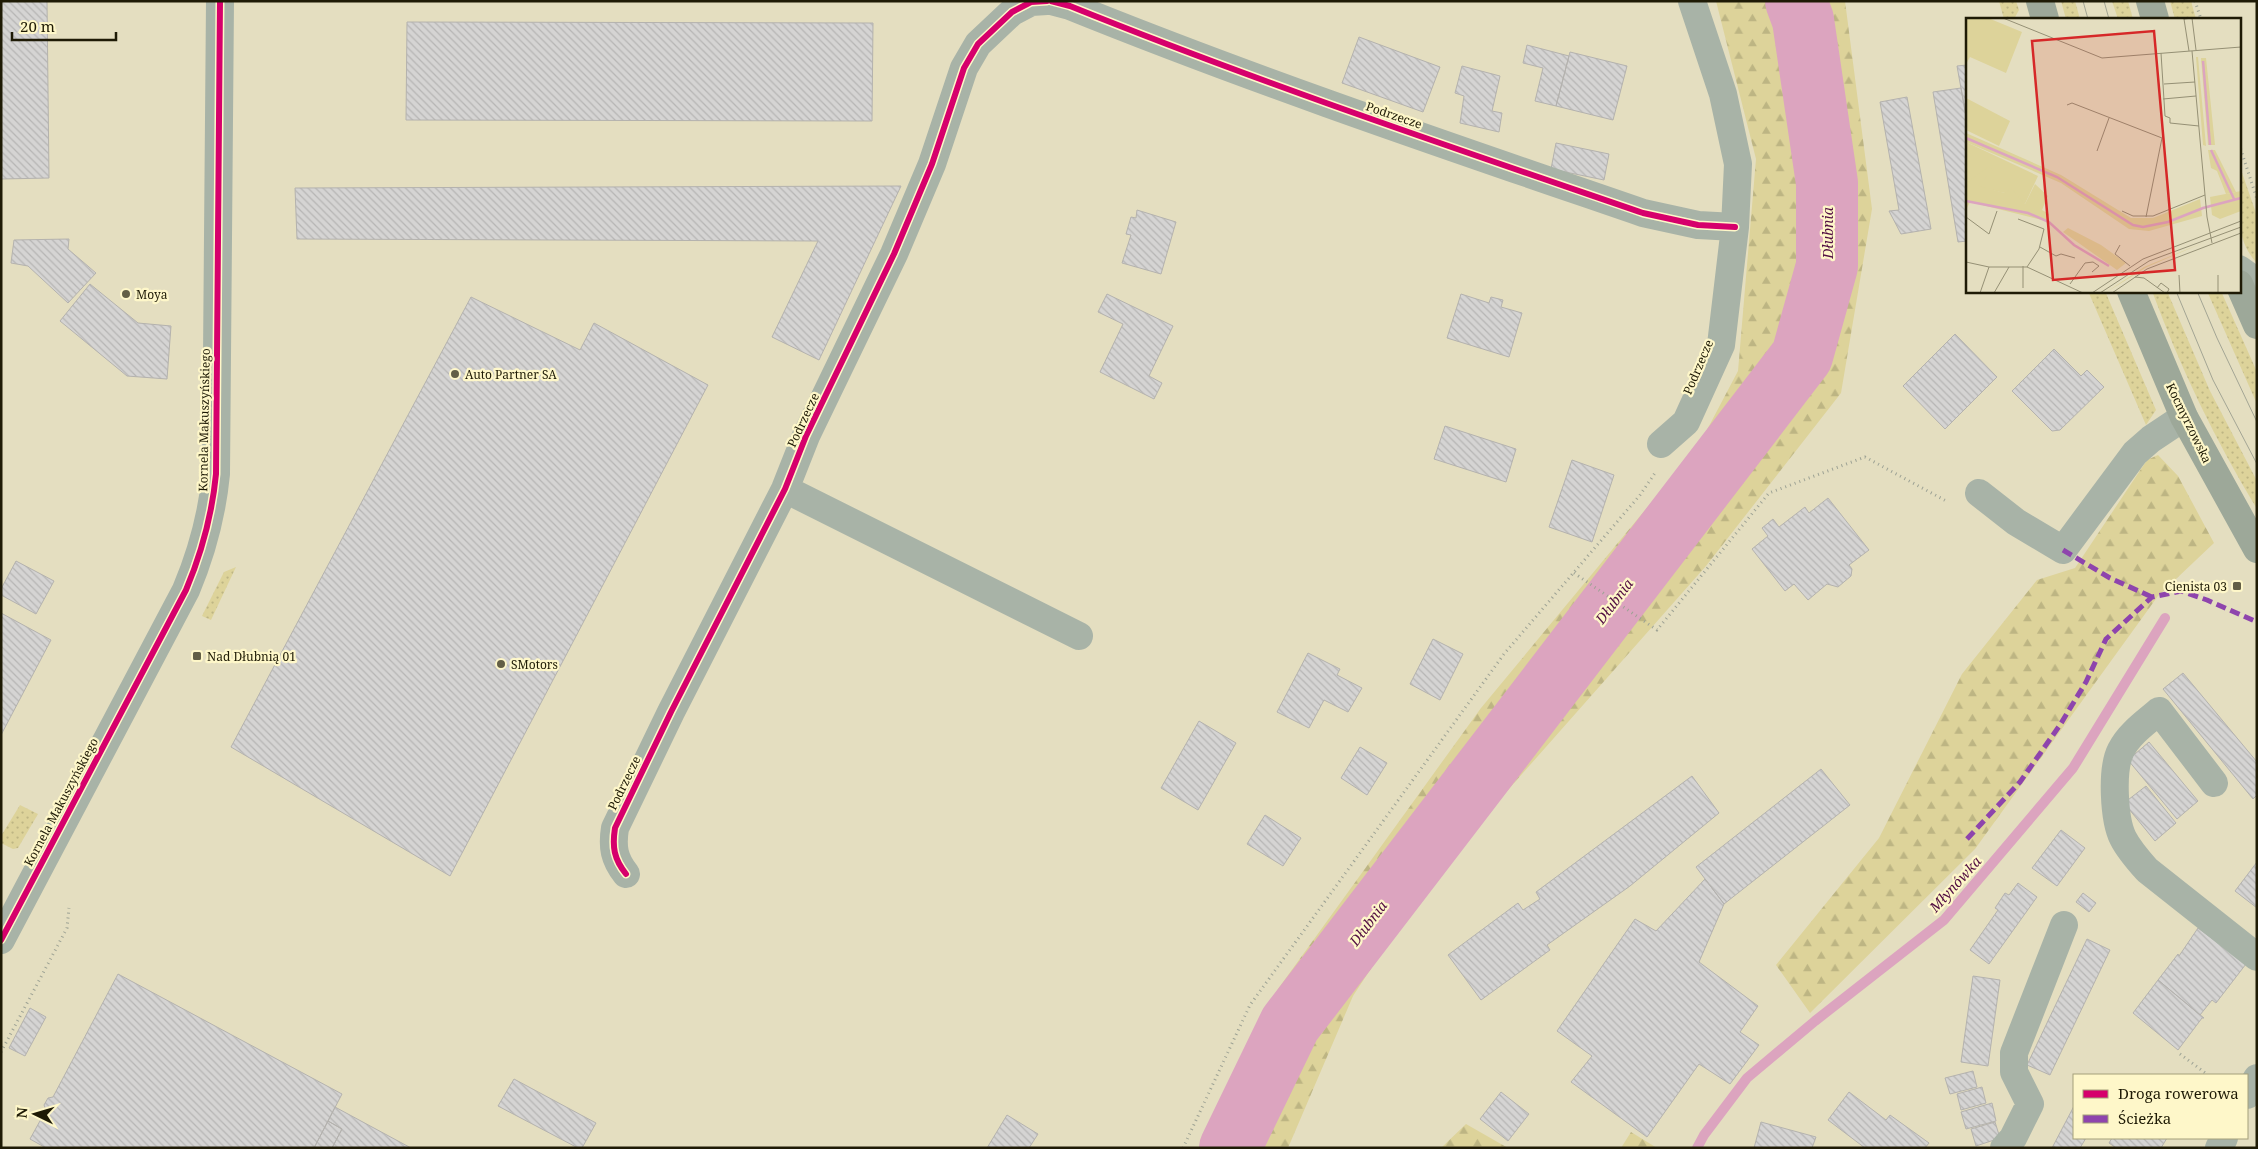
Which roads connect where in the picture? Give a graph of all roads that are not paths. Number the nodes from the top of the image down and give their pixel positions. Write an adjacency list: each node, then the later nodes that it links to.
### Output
1 (220, 1): 24 (street, Kornela Makuszyńskiego)
2 (1046, 1): 17 (street, Podrzecze)
3 (1051, 1): 9 (street, Podrzecze)
4 (1692, 1): 9 (street, Podrzecze)
5 (2040, 1): 7 (main road)
6 (2150, 1): 8 (main road)
7 (2046, 18)
8 (2155, 18)
9 (1735, 227): 16 (street, Podrzecze)
10 (2240, 270): 11 (street)
11 (2257, 282)
12 (2240, 286): 14 (main road)
13 (2131, 292): 15 (main road, Kocmyrzowska)
14 (2257, 325)
15 (2184, 417): 18 (street); 19 (main road, Kocmyrzowska)
16 (1661, 444)
17 (785, 489): 20 (street); 22 (street, Podrzecze)
18 (1979, 493)
19 (2257, 549)
20 (1079, 636)
21 (2214, 783): 25 (street)
22 (626, 874)
23 (2064, 925): 28 (street)
24 (1, 940)
25 (2257, 957)
26 (2257, 1078): 27 (street)
27 (2248, 1093)
28 (2004, 1148)

